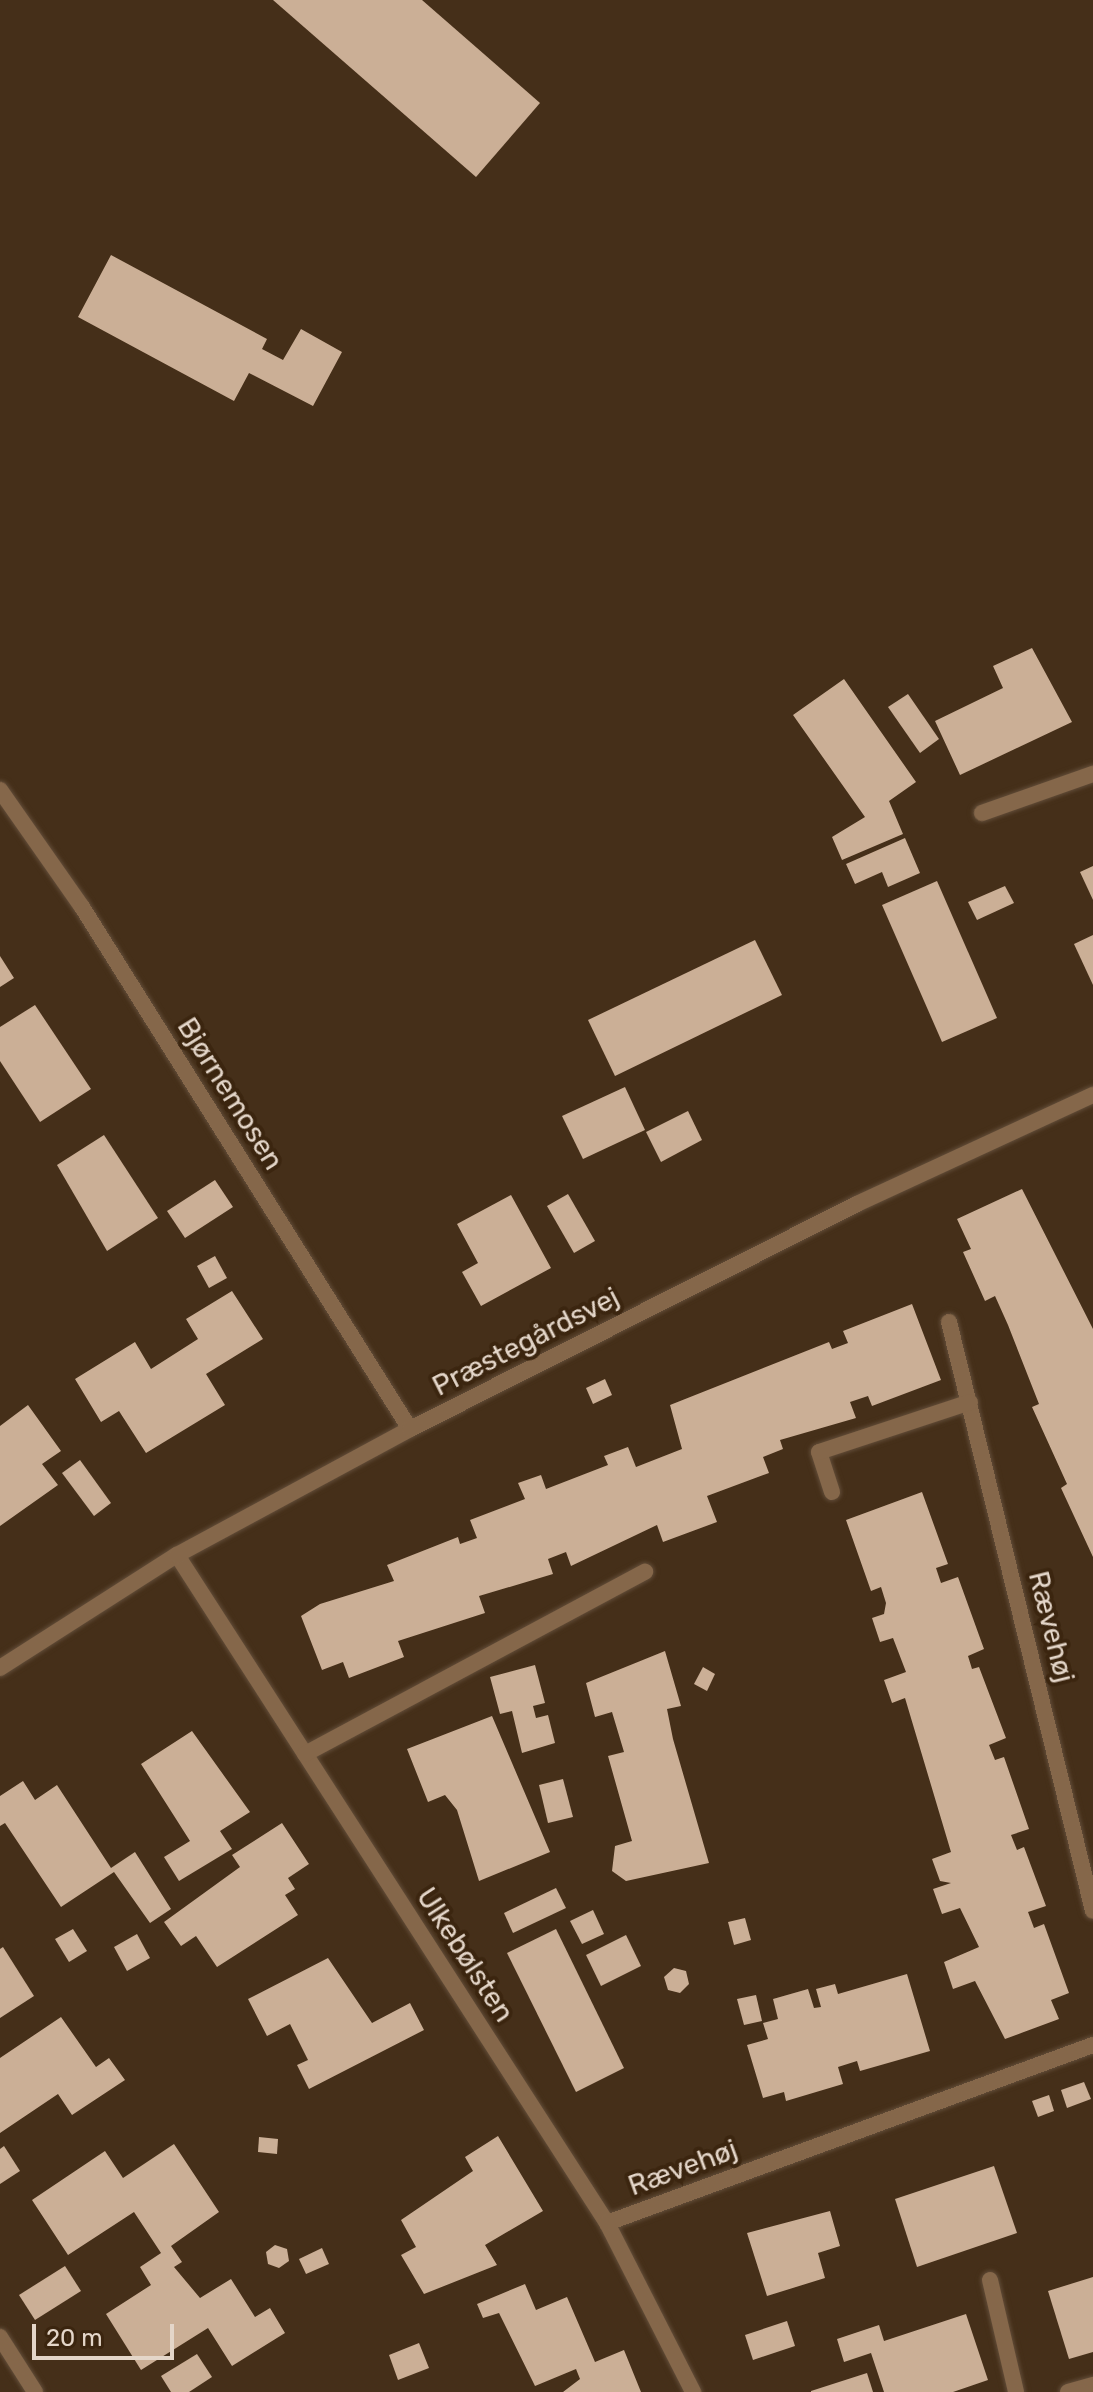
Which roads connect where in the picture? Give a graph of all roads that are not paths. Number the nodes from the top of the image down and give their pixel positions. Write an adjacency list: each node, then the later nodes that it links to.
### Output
1 (1093, 774): 3 (street)
2 (0, 790): 7 (street, Bjørnemosen)
3 (982, 813)
4 (1093, 1095): 7 (street, Præstegårdsvej)
5 (949, 1322): 6 (street, Rævehøj)
6 (970, 1402): 8 (street); 13 (street, Rævehøj)
7 (410, 1429): 9 (street, Præstegårdsvej)
8 (832, 1492)
9 (177, 1555): 11 (street, Præstegårdsvej); 12 (street, Ulkebølsten)
10 (645, 1572): 12 (street)
11 (0, 1668)
12 (305, 1754): 15 (street, Ulkebølsten)
13 (1093, 1911)
14 (1093, 2045): 15 (street, Rævehøj)
15 (607, 2223): 20 (street, Ulkebølsten)
16 (990, 2280): 21 (street)
17 (0, 2337): 19 (street)
18 (1093, 2385): 22 (street)
19 (34, 2392)
20 (693, 2392)
21 (1016, 2392)
22 (1068, 2392)

